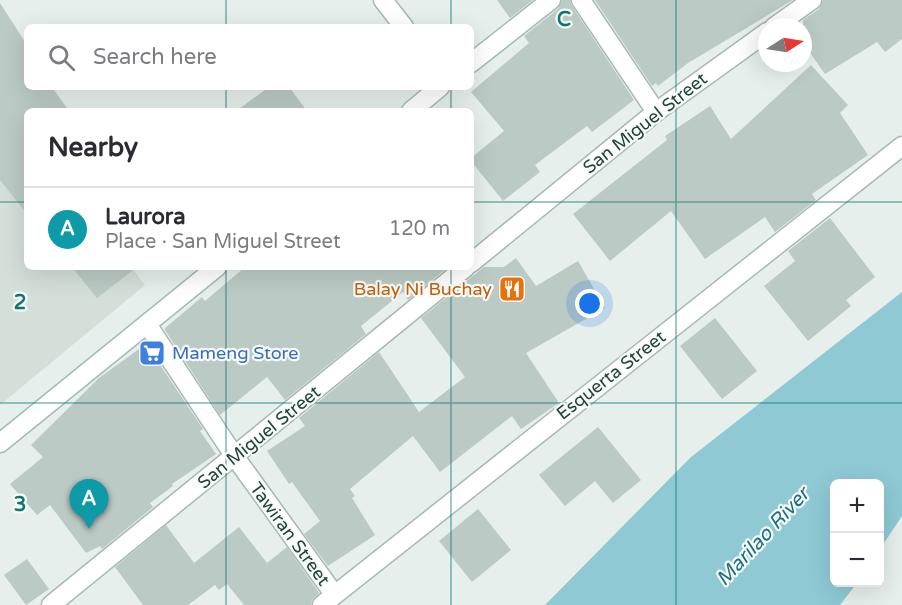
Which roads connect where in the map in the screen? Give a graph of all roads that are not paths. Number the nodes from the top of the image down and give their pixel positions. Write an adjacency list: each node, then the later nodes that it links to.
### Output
1 (383, 0): 6 (street)
2 (551, 0): 8 (street)
3 (581, 0): 11 (street)
4 (812, 0): 5 (street)
5 (787, 18)
6 (402, 24)
7 (758, 38): 11 (street, San Miguel Street)
8 (474, 61)
9 (436, 90): 10 (street)
10 (415, 108)
11 (656, 112): 13 (street, San Miguel Street)
12 (902, 146): 19 (street, Esquerta Street)
13 (474, 261)
14 (213, 270): 16 (street)
15 (462, 270): 18 (street, San Miguel Street)
16 (147, 324): 17 (street); 18 (street, Tawiran Street)
17 (0, 443)
18 (235, 457): 19 (street, Tawiran Street); 20 (street, San Miguel Street)
19 (328, 600)
20 (51, 605)

